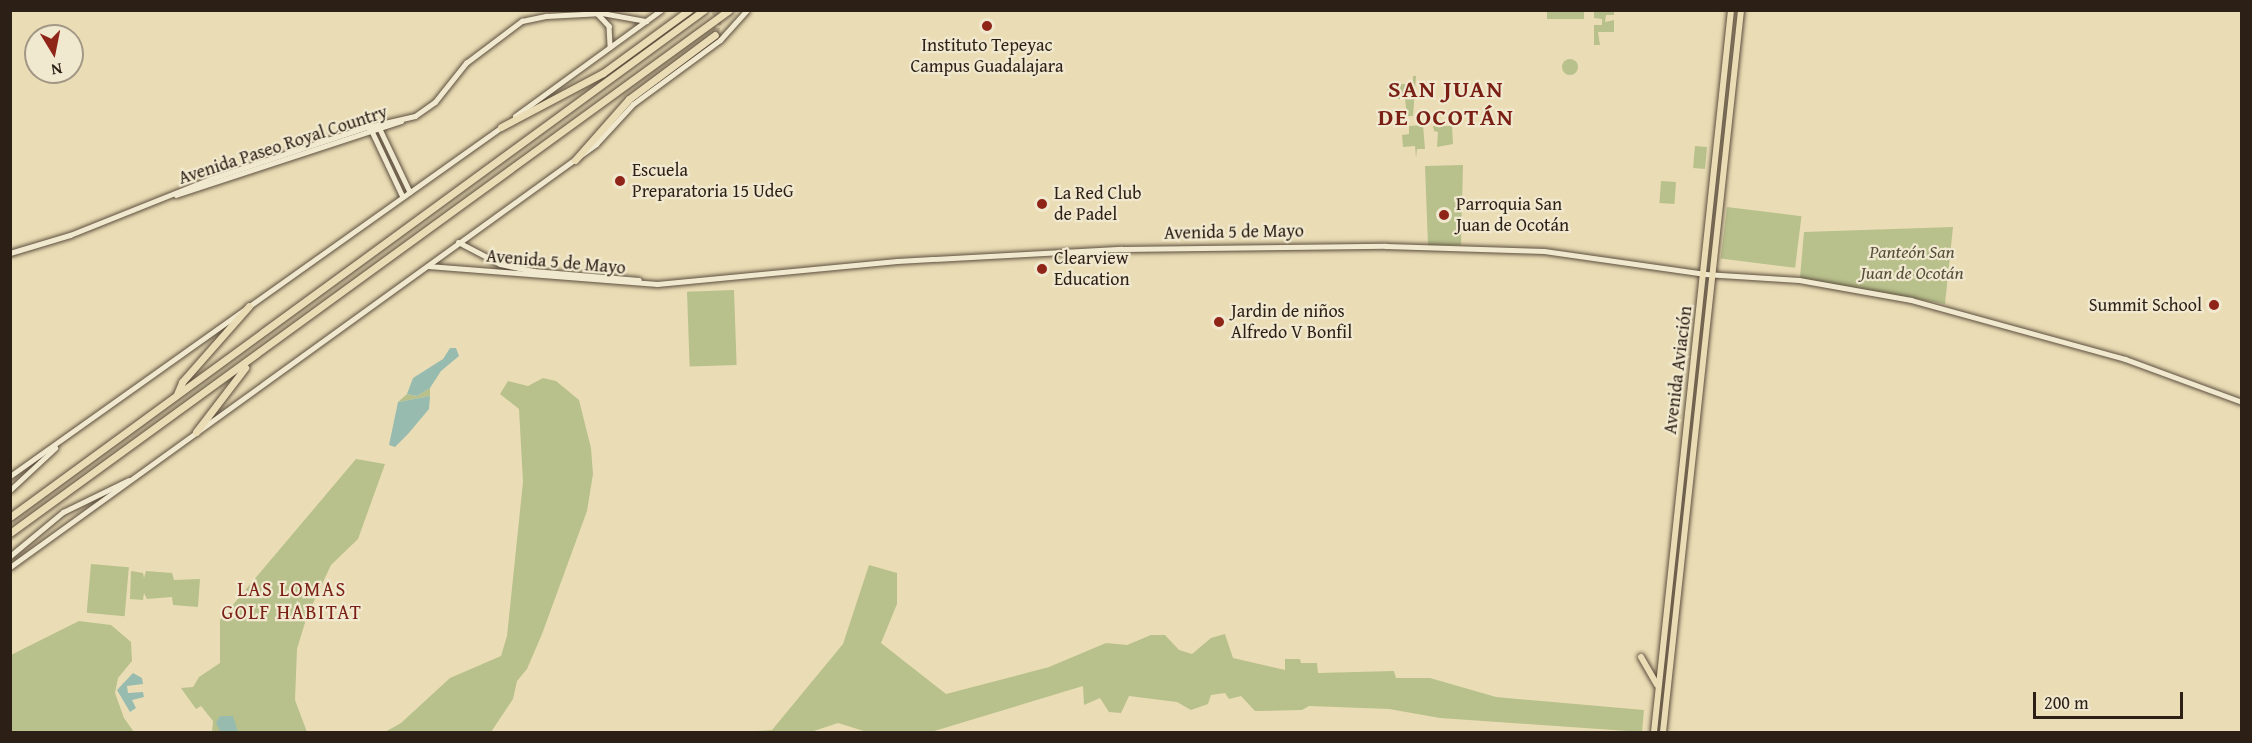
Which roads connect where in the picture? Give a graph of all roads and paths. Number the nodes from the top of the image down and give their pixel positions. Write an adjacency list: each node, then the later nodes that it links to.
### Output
1 (661, 10): 9 (main road)
2 (689, 10): 13 (highway)
3 (704, 10): 28 (highway)
4 (729, 10): 27 (highway)
5 (747, 10): 17 (main road)
6 (1731, 10): 23 (main road, Avenida Aviación)
7 (1741, 10): 24 (main road, Avenida Aviación)
8 (597, 13): 9 (street, Avenida Paseo Royal Country); 11 (street); 12 (street, Avenida Paseo Royal Country)
9 (645, 21): 11 (main road)
10 (715, 35): 17 (highway)
11 (610, 47): 13 (main road)
12 (379, 127): 14 (street, Avenida Paseo Royal Country); 15 (street)
13 (501, 127): 18 (main road)
14 (371, 129): 16 (street); 21 (street, Avenida Paseo Royal Country)
15 (386, 149): 16 (street); 18 (street)
16 (379, 152): 19 (street)
17 (574, 160): 20 (main road)
18 (410, 192): 19 (main road)
19 (403, 197): 26 (main road)
20 (458, 243): 22 (main road); 25 (main road, Avenida 5 de Mayo)
21 (10, 253)
22 (428, 266): 25 (main road, Avenida 5 de Mayo); 30 (main road)
23 (1705, 273): 24 (main road, Avenida 5 de Mayo); 25 (main road, Avenida 5 de Mayo); 32 (main road, Avenida Aviación)
24 (1714, 274): 29 (main road, Avenida 5 de Mayo); 33 (main road, Avenida Aviación)
25 (682, 281)
26 (249, 306): 28 (highway); 31 (main road)
27 (250, 361): 30 (highway); 38 (highway)
28 (176, 396): 37 (highway)
29 (2241, 402)
30 (196, 432): 35 (main road)
31 (60, 442): 34 (main road); 36 (main road)
32 (1684, 443): 33 (main road); 42 (main road, Avenida Aviación)
33 (1693, 444): 44 (main road, Avenida Aviación)
34 (10, 476)
35 (136, 477): 39 (main road); 40 (main road)
36 (10, 490)
37 (10, 517)
38 (10, 533)
39 (10, 556)
40 (10, 567)
41 (1641, 657): 42 (main road)
42 (1658, 692): 43 (main road, Avenida Aviación)
43 (1654, 732)
44 (1664, 732)

